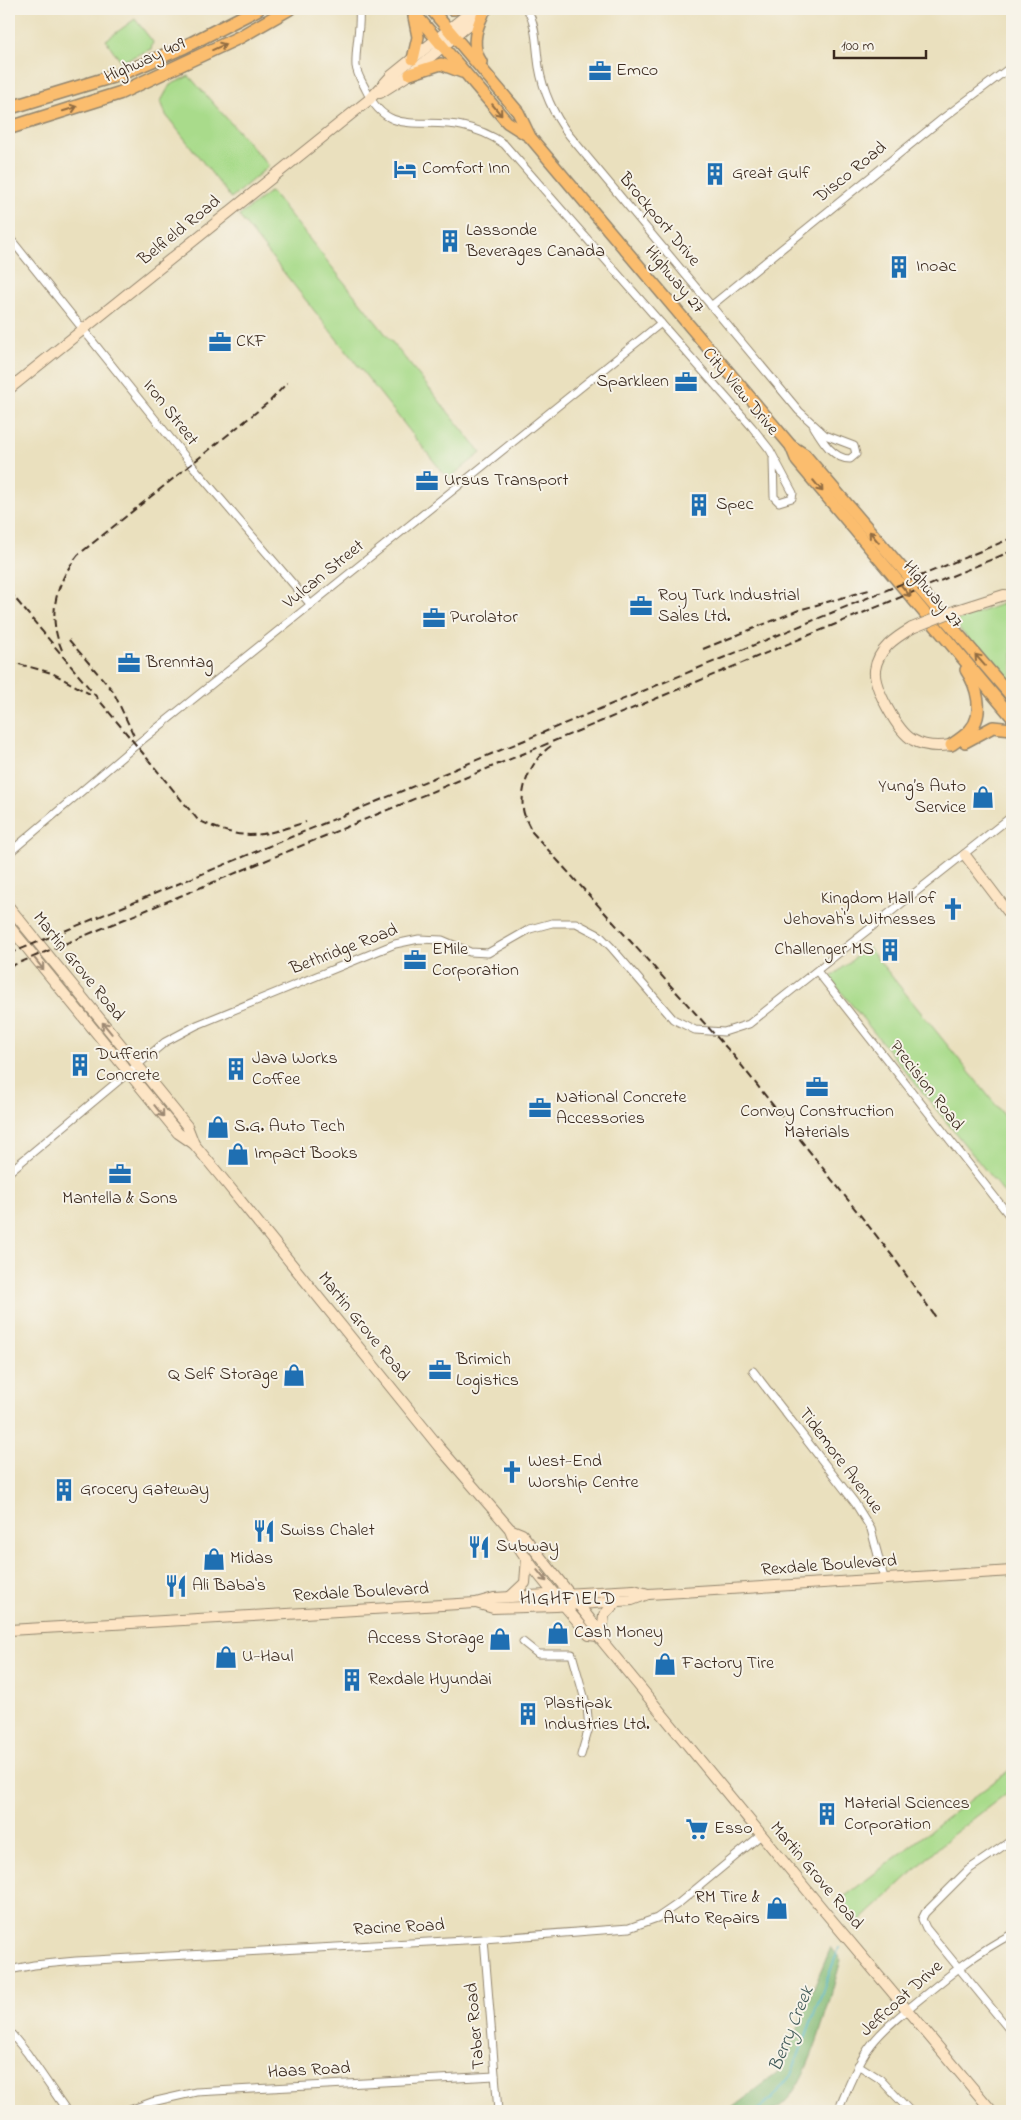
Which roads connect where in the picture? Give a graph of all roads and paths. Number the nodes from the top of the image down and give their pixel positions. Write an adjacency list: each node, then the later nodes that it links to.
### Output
1 (258, 9): 16 (highway, Highway 409)
2 (289, 9): 17 (highway, Highway 409, one-way to 2)
3 (359, 9): 15 (street, City View Drive)
4 (411, 9): 9 (main road, Highway 27); 10 (main road)
5 (431, 9): 8 (main road, Highway 27)
6 (527, 9): 20 (street, Brockport Drive)
7 (482, 10): 8 (main road, Belfield Road); 14 (main road)
8 (452, 33): 9 (main road, Belfield Road); 14 (main road, Highway 27)
9 (440, 43): 10 (main road, Belfield Road); 12 (main road, Belfield Road); 13 (main road, Highway 27)
10 (413, 59): 15 (main road, Belfield Road)
11 (1012, 66): 20 (street, Disco Road)
12 (410, 74): 13 (main road); 15 (main road, Belfield Road)
13 (469, 77): 18 (main road, Highway 27, one-way to 18)
14 (488, 77): 18 (main road, Highway 27)
15 (370, 99): 21 (street, City View Drive); 22 (main road, Belfield Road)
16 (9, 108)
17 (9, 128)
18 (530, 137): 25 (main road, Highway 27)
19 (9, 237): 22 (street, Iron Street)
20 (711, 306): 24 (street, Brockport Drive)
21 (661, 323): 26 (street, City View Drive); 28 (street, Vulcan Street)
22 (84, 328): 23 (main road, Belfield Road); 28 (street, Iron Street)
23 (9, 389)
24 (814, 427): 24 (street, Brockport Drive)
25 (791, 446): 29 (main road, Highway 27, one-way to 29); 30 (main road, Highway 27, one-way to 25)
26 (773, 459): 26 (street, City View Drive)
27 (1012, 596): 33 (main road, bridge)
28 (311, 605): 35 (street, Vulcan Street)
29 (943, 635): 31 (main road, Highway 27); 33 (main road)
30 (1012, 697)
31 (1012, 717)
32 (1012, 729): 33 (main road)
33 (951, 745)
34 (1012, 816): 36 (street, Bethridge Road)
35 (9, 854)
36 (964, 855): 38 (main road); 40 (street, Bethridge Road)
37 (9, 907): 41 (main road, Martin Grove Road, one-way to 37)
38 (1012, 917)
39 (9, 926): 42 (main road, Martin Grove Road, one-way to 42)
40 (817, 971): 41 (street, Bethridge Road); 45 (street, Precision Road)
41 (137, 1066): 42 (street, Bethridge Road); 43 (main road, Martin Grove Road)
42 (128, 1073): 43 (main road, Martin Grove Road, one-way to 43); 44 (street, Bethridge Road)
43 (194, 1144): 47 (main road, Martin Grove Road)
44 (9, 1172)
45 (1012, 1220)
46 (753, 1371): 50 (street, Tidemore Avenue)
47 (510, 1529): 48 (main road, Martin Grove Road); 51 (main road, Martin Grove Road)
48 (527, 1558): 53 (main road, Martin Grove Road, one-way to 53); 54 (main road)
49 (1012, 1572): 50 (main road, Rexdale Boulevard)
50 (884, 1578): 52 (main road, Rexdale Boulevard)
51 (571, 1594): 52 (main road, Rexdale Boulevard); 53 (main road, Rexdale Boulevard); 57 (main road, Martin Grove Road)
52 (648, 1594): 55 (main road, Rexdale Boulevard)
53 (557, 1595): 54 (main road, Rexdale Boulevard); 58 (main road, Martin Grove Road)
54 (510, 1597): 56 (main road, Rexdale Boulevard)
55 (617, 1601): 57 (main road, Rexdale Boulevard); 60 (main road)
56 (476, 1603): 58 (main road, Rexdale Boulevard); 59 (main road, Rexdale Boulevard)
57 (580, 1604): 58 (main road, Rexdale Boulevard); 60 (main road, Martin Grove Road)
58 (566, 1605): 60 (main road, Martin Grove Road)
59 (9, 1630)
60 (600, 1638): 63 (main road, Martin Grove Road)
61 (523, 1642): 62 (street)
62 (581, 1755)
63 (760, 1835): 66 (street, Racine Road); 69 (main road, Martin Grove Road)
64 (1012, 1840): 67 (street)
65 (1012, 1934): 67 (street, Jeffcoat Drive)
66 (484, 1939): 68 (street, Racine Road); 73 (street, Taber Road)
67 (959, 1968): 69 (street, Jeffcoat Drive); 71 (street)
68 (9, 1970)
69 (906, 2011): 72 (street, Jeffcoat Drive); 79 (main road, Martin Grove Road)
70 (9, 2031): 74 (street)
71 (1012, 2033)
72 (858, 2065): 77 (street, Jeffcoat Drive); 78 (street)
73 (495, 2076): 75 (street, Haas Road); 76 (street, Taber Road)
74 (67, 2111)
75 (128, 2111)
76 (498, 2111)
77 (838, 2111)
78 (910, 2111)
79 (992, 2111)

